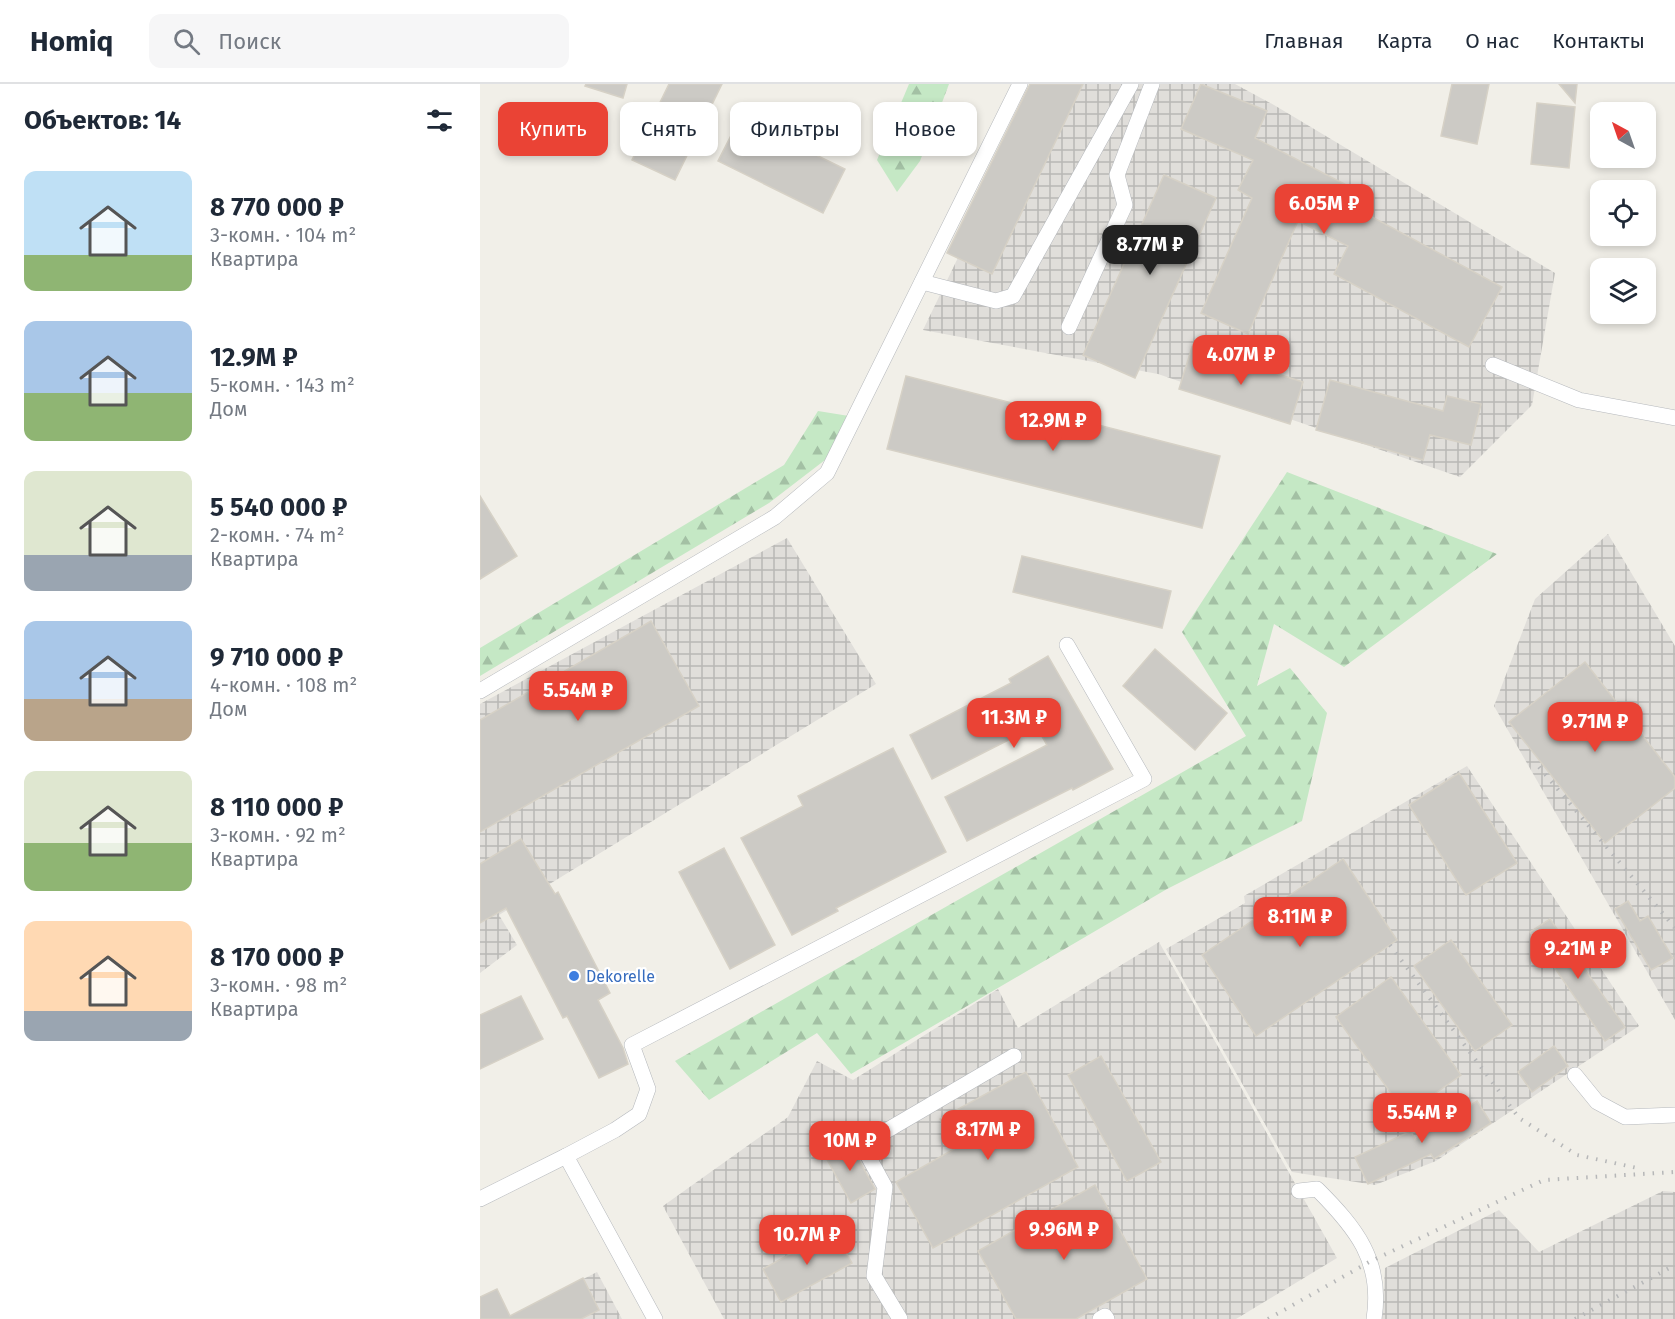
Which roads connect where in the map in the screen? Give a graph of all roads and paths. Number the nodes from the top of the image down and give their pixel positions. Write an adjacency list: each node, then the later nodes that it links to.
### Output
1 (1020, 84): 4 (street)
2 (1131, 84): 4 (street)
3 (1152, 84): 5 (street)
4 (922, 282): 9 (street)
5 (1069, 327)
6 (1493, 365): 7 (street)
7 (1675, 418)
8 (1067, 645): 13 (street)
9 (480, 691)
10 (1014, 1056): 17 (street)
11 (1575, 1075): 12 (street)
12 (1675, 1115)
13 (566, 1156): 15 (street); 16 (street)
14 (1299, 1191): 20 (street)
15 (480, 1199)
16 (655, 1319)
17 (900, 1319)
18 (1100, 1319): 19 (street)
19 (1107, 1319)
20 (1374, 1319)

